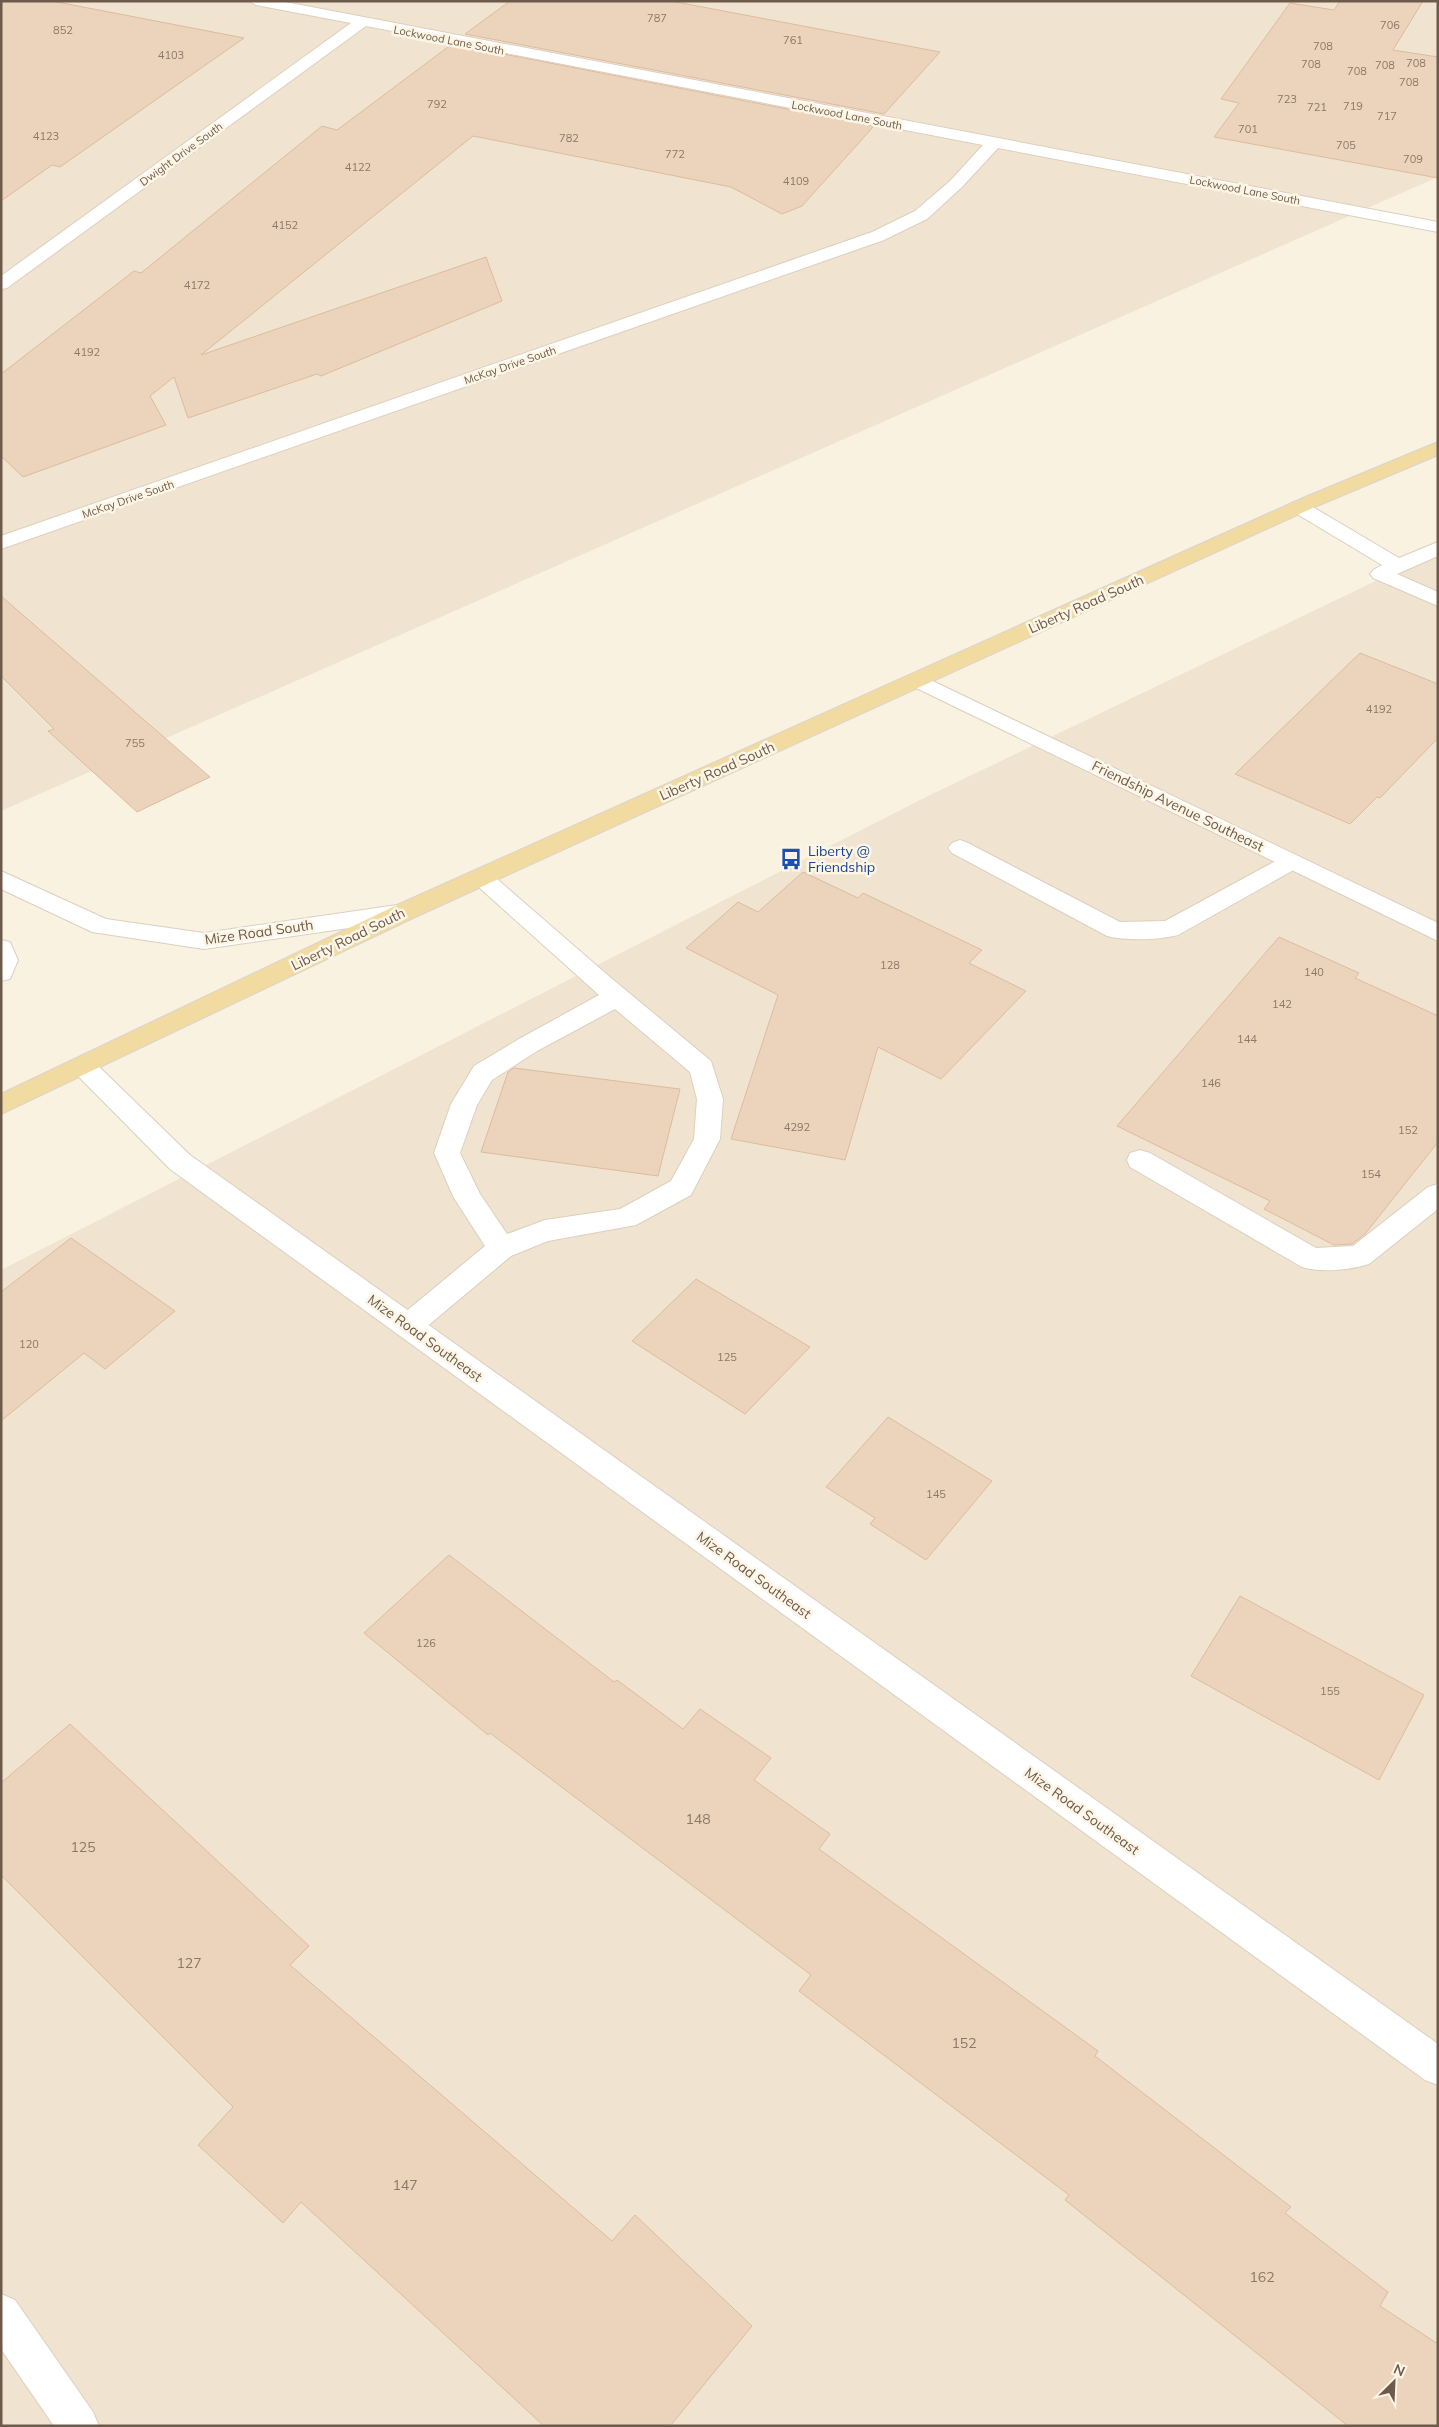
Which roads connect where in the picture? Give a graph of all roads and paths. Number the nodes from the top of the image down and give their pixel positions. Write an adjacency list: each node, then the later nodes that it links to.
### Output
1 (256, 1): 2 (street, Lockwood Lane South)
2 (361, 23): 3 (street, Lockwood Lane South); 5 (street, Dwight Drive South)
3 (993, 143): 4 (street, Lockwood Lane South); 8 (street, McKay Drive South)
4 (1438, 226)
5 (1, 284)
6 (1438, 448): 7 (main road, Liberty Road South)
7 (1299, 507): 10 (street); 12 (main road, Liberty Road South)
8 (1, 543)
9 (1438, 548): 10 (street)
10 (1398, 566): 11 (street)
11 (1438, 600)
12 (918, 680): 14 (street, Friendship Avenue Southeast); 15 (main road, Liberty Road South)
13 (960, 848): 14 (street)
14 (1291, 862): 18 (street, Friendship Avenue Southeast)
15 (481, 877): 17 (main road, Liberty Road South); 21 (street)
16 (2, 882): 17 (street, Mize Road South)
17 (404, 912): 22 (main road, Liberty Road South)
18 (1438, 933)
19 (1, 948): 20 (street)
20 (1, 973)
21 (616, 996): 26 (street); 26 (street)
22 (83, 1066): 23 (main road, Liberty Road South); 27 (street, Mize Road Southeast)
23 (1, 1105)
24 (1140, 1160): 25 (street)
25 (1438, 1194)
26 (501, 1248): 27 (street)
27 (408, 1326): 28 (street, Mize Road Southeast)
28 (1438, 2067)
29 (1, 2314): 30 (street)
30 (79, 2426)

